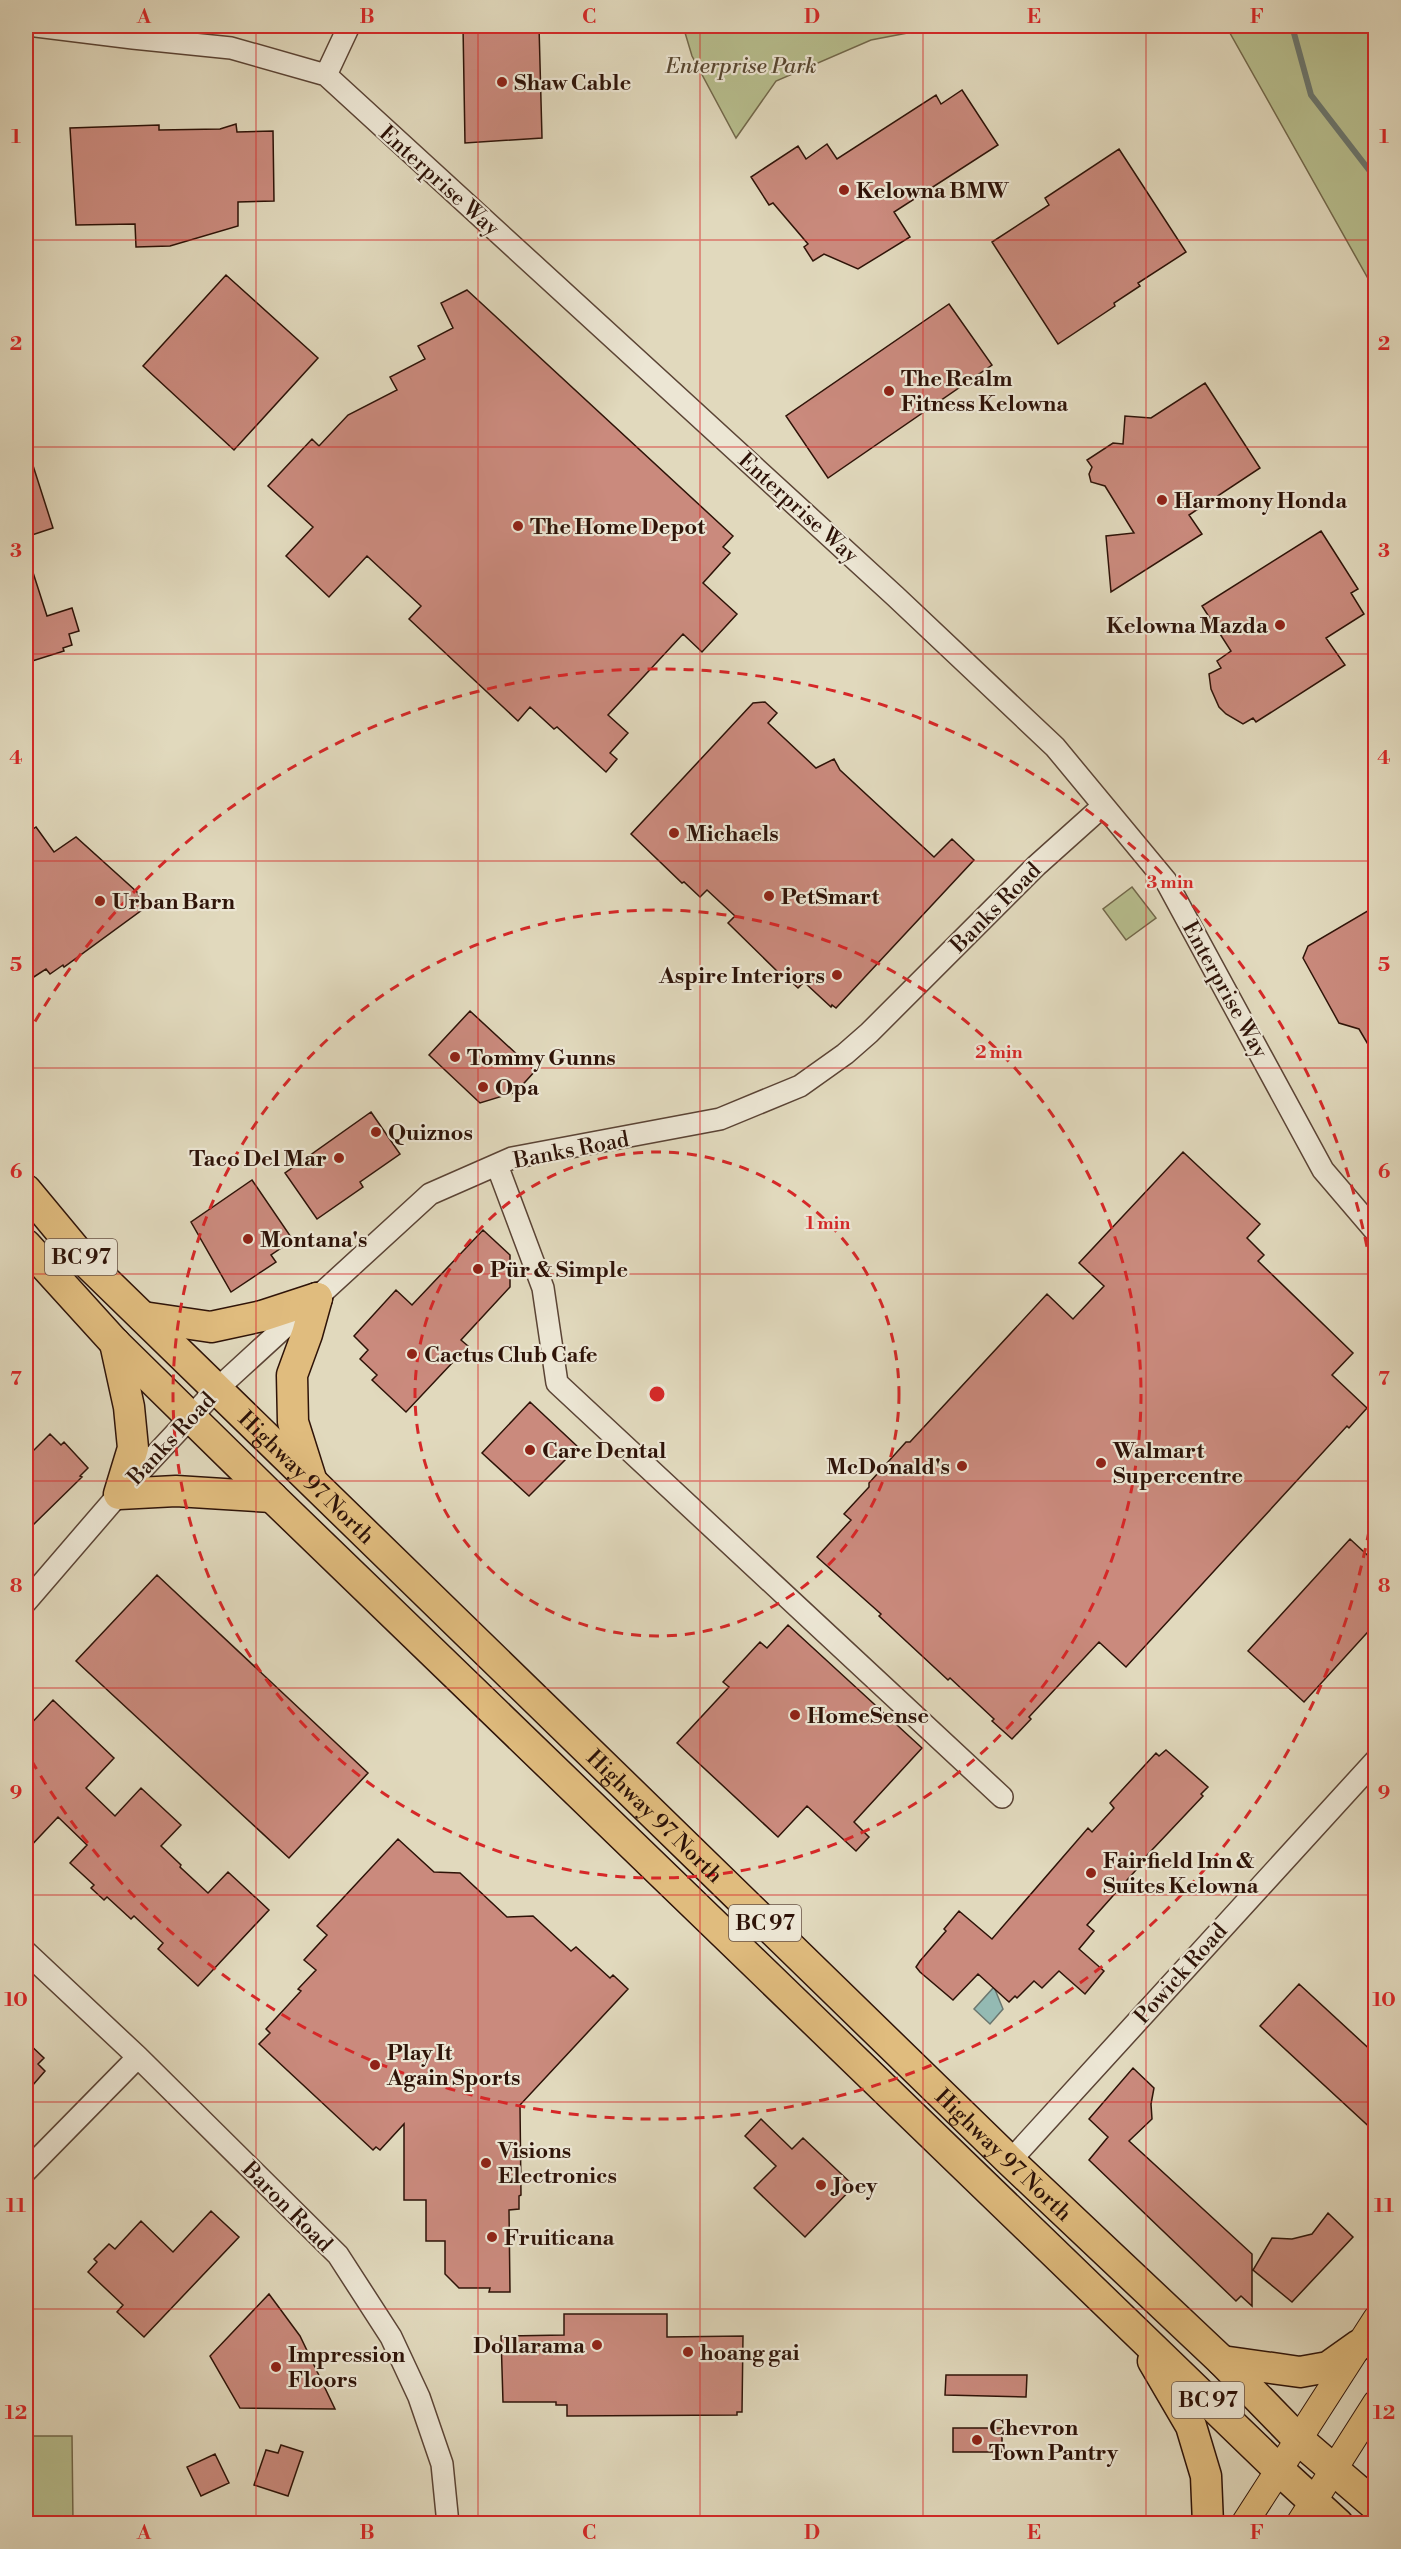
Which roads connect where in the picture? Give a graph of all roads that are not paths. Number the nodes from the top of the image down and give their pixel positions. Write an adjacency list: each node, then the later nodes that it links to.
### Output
1 (36, 26): 3 (street, Enterprise Way)
2 (349, 26): 3 (street)
3 (326, 75): 4 (street, Enterprise Way)
4 (1103, 806): 5 (street, Banks Road); 7 (street, Enterprise Way)
5 (497, 1165): 9 (street, Banks Road); 19 (street)
6 (26, 1190): 10 (highway, Highway 97 North / BC 97)
7 (1376, 1232)
8 (26, 1245): 11 (highway, Highway 97 North / BC 97)
9 (317, 1298): 10 (highway); 12 (street, Banks Road); 14 (highway)
10 (143, 1317): 12 (highway, Highway 97 North / BC 97)
11 (115, 1343): 13 (highway, Highway 97 North / BC 97); 15 (highway)
12 (217, 1389): 13 (street, Banks Road); 14 (highway, Highway 97 North / BC 97)
13 (191, 1416): 15 (street, Banks Road); 16 (highway, Highway 97 North / BC 97)
14 (312, 1482): 23 (highway, Highway 97 North / BC 97)
15 (119, 1494): 16 (highway); 17 (street, Banks Road)
16 (273, 1497): 22 (highway, Highway 97 North / BC 97)
17 (26, 1602)
18 (1376, 1760): 23 (street, Powick Road)
19 (1002, 1797)
20 (26, 1952): 21 (street, Baron Road)
21 (138, 2057): 24 (street); 35 (street, Baron Road)
22 (952, 2153): 23 (highway); 26 (highway, Highway 97 North / BC 97)
23 (1010, 2161): 28 (highway, Highway 97 North / BC 97)
24 (26, 2171)
25 (1376, 2319): 27 (main road)
26 (1137, 2332): 31 (highway, Highway 97 North / BC 97); 36 (highway)
27 (1359, 2345): 28 (highway); 30 (main road)
28 (1222, 2361): 30 (highway, Highway 97 North / BC 97)
29 (1376, 2403): 32 (main road)
30 (1298, 2439): 31 (main road); 32 (highway, Highway 97 North / BC 97)
31 (1278, 2469): 34 (highway, Highway 97 North / BC 97); 37 (main road)
32 (1334, 2470): 33 (highway, Highway 97 North / BC 97); 34 (main road)
33 (1376, 2506)
34 (1307, 2512): 38 (highway, Highway 97 North / BC 97)
35 (448, 2523)
36 (1208, 2523)
37 (1244, 2523)
38 (1338, 2523)

